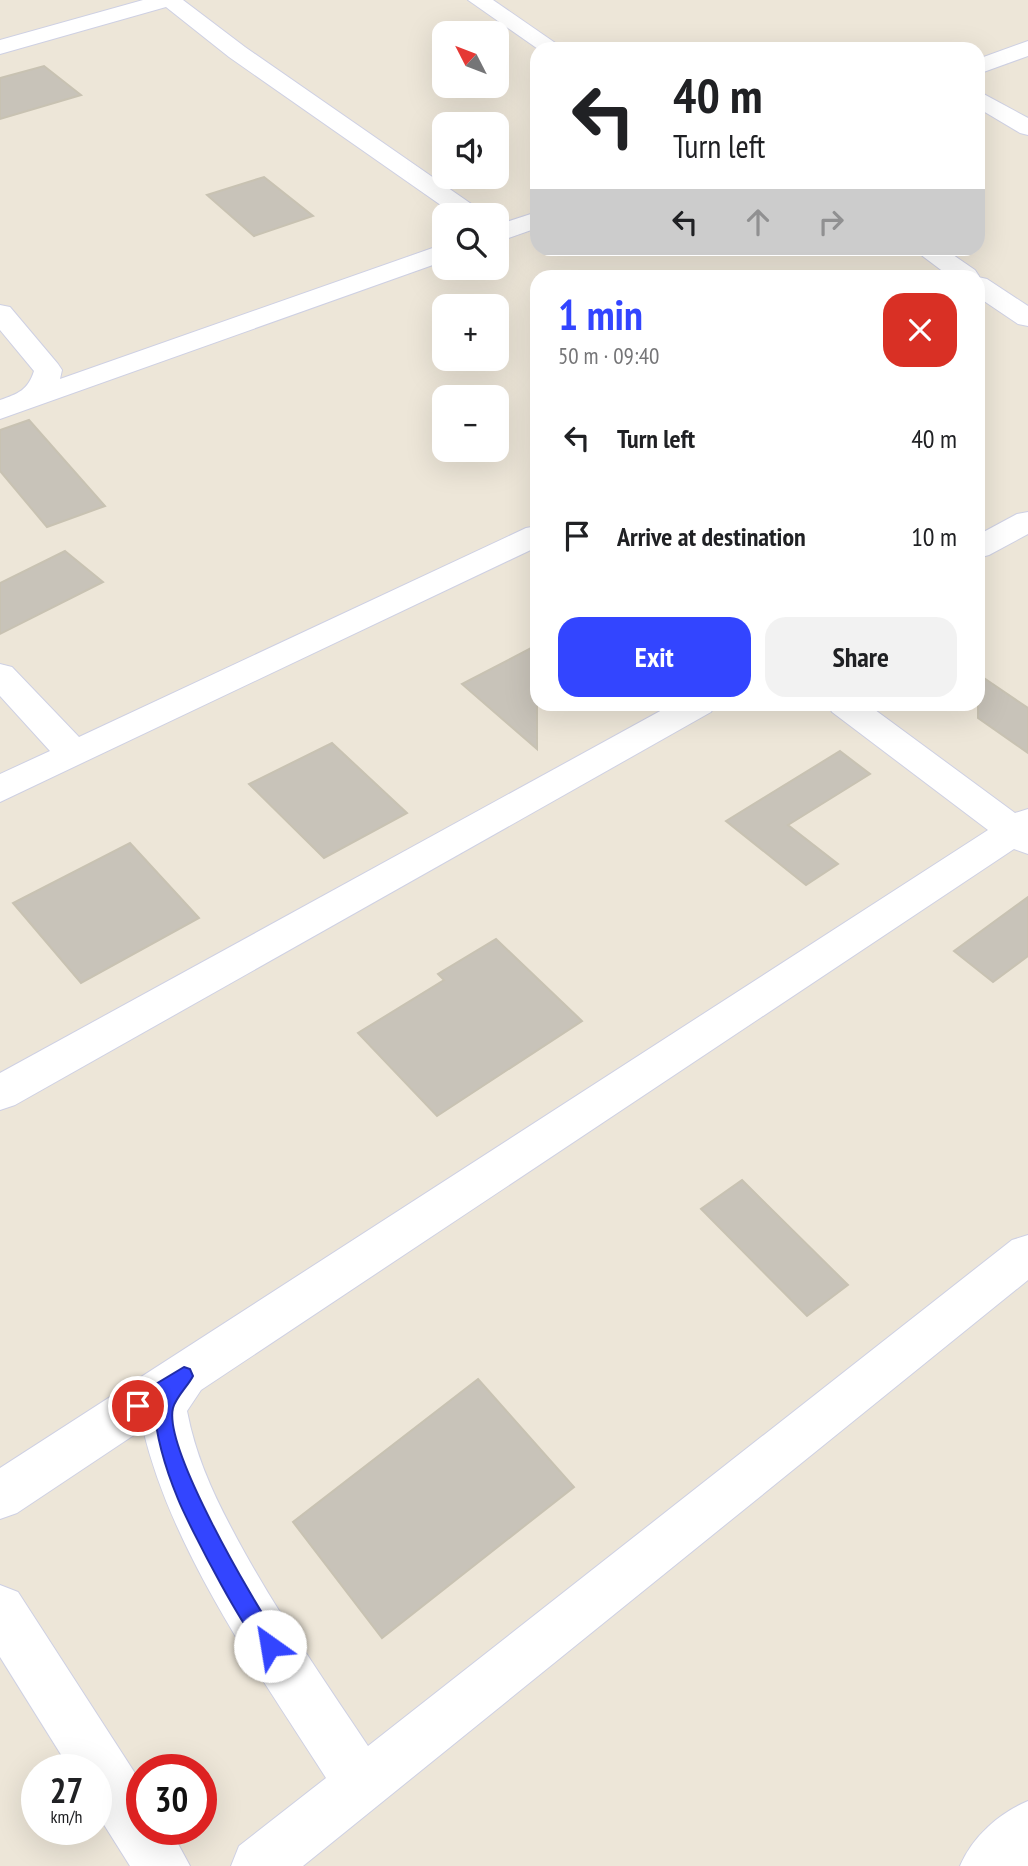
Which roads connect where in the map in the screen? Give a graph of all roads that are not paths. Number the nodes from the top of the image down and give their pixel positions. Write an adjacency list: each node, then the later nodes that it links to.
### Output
1 (168, 0): 4 (street); 9 (street)
2 (479, 0): 3 (street)
3 (543, 42)
4 (0, 47)
5 (1028, 48): 6 (street)
6 (985, 64)
7 (985, 102): 8 (street)
8 (1028, 128)
9 (454, 203)
10 (530, 222): 11 (street)
11 (509, 229)
12 (432, 256): 19 (street)
13 (937, 256): 14 (street)
14 (957, 270)
15 (985, 290): 16 (street)
16 (1019, 312): 18 (street)
17 (0, 313): 19 (street)
18 (985, 319)
19 (31, 399): 20 (street)
20 (0, 410)
21 (1028, 521): 23 (street)
22 (530, 538): 27 (street)
23 (985, 544)
24 (0, 676): 27 (street)
25 (686, 711): 30 (street)
26 (854, 711): 29 (street)
27 (74, 753): 28 (street)
28 (0, 789)
29 (1024, 831): 32 (street)
30 (0, 1093)
31 (1028, 1254): 35 (street)
32 (184, 1376): 33 (street); 35 (street)
33 (0, 1496)
34 (0, 1609): 37 (street)
35 (361, 1783): 38 (street)
36 (1028, 1828): 39 (street)
37 (162, 1866)
38 (259, 1866)
39 (988, 1866)

